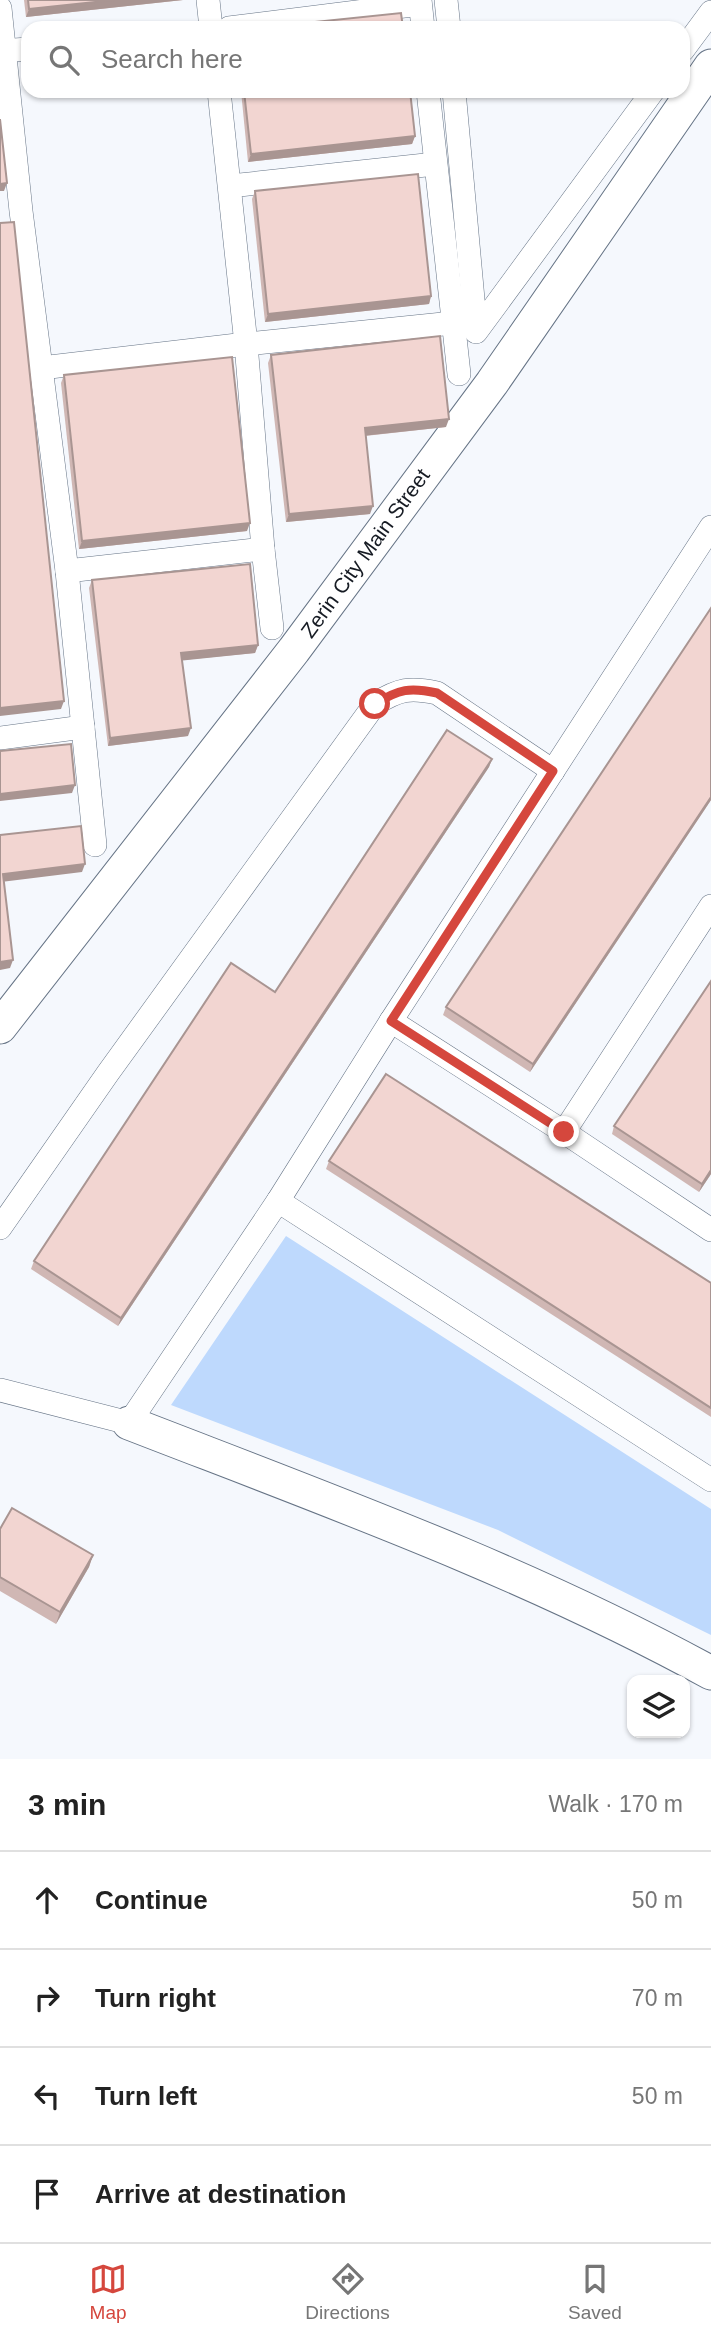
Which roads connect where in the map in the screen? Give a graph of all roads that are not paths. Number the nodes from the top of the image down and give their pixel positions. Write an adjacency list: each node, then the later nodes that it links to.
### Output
1 (208, 0): 6 (street)
2 (446, 0): 9 (street)
3 (420, 2): 7 (street); 8 (street)
4 (0, 8): 11 (street)
5 (711, 12): 10 (street)
6 (210, 21)
7 (280, 21)
8 (422, 21)
9 (448, 21)
10 (690, 40)
11 (11, 50): 21 (street)
12 (711, 66): 13 (street, Zerin City Main Street)
13 (690, 96)
14 (220, 98): 20 (street)
15 (429, 98): 19 (street)
16 (455, 98): 17 (street)
17 (648, 98)
18 (689, 98): 36 (street, Zerin City Main Street)
19 (435, 164): 20 (street); 22 (street)
20 (230, 186): 23 (street)
21 (11, 212): 24 (street)
22 (453, 323): 23 (street); 25 (street)
23 (246, 344): 24 (street); 27 (street)
24 (41, 368): 28 (street)
25 (459, 374)
26 (711, 527): 32 (street)
27 (263, 549): 28 (street); 29 (street)
28 (67, 571): 30 (street)
29 (272, 628)
30 (83, 727): 31 (street); 33 (street)
31 (0, 738)
32 (553, 771): 35 (street); 39 (street)
33 (95, 845)
34 (711, 906): 37 (street)
35 (391, 1021): 37 (street); 38 (street)
36 (0, 1027)
37 (564, 1132): 40 (street)
38 (278, 1201): 42 (street); 43 (street)
39 (0, 1228)
40 (711, 1230)
41 (0, 1390): 42 (street)
42 (129, 1423): 44 (street)
43 (711, 1480)
44 (711, 1673)

